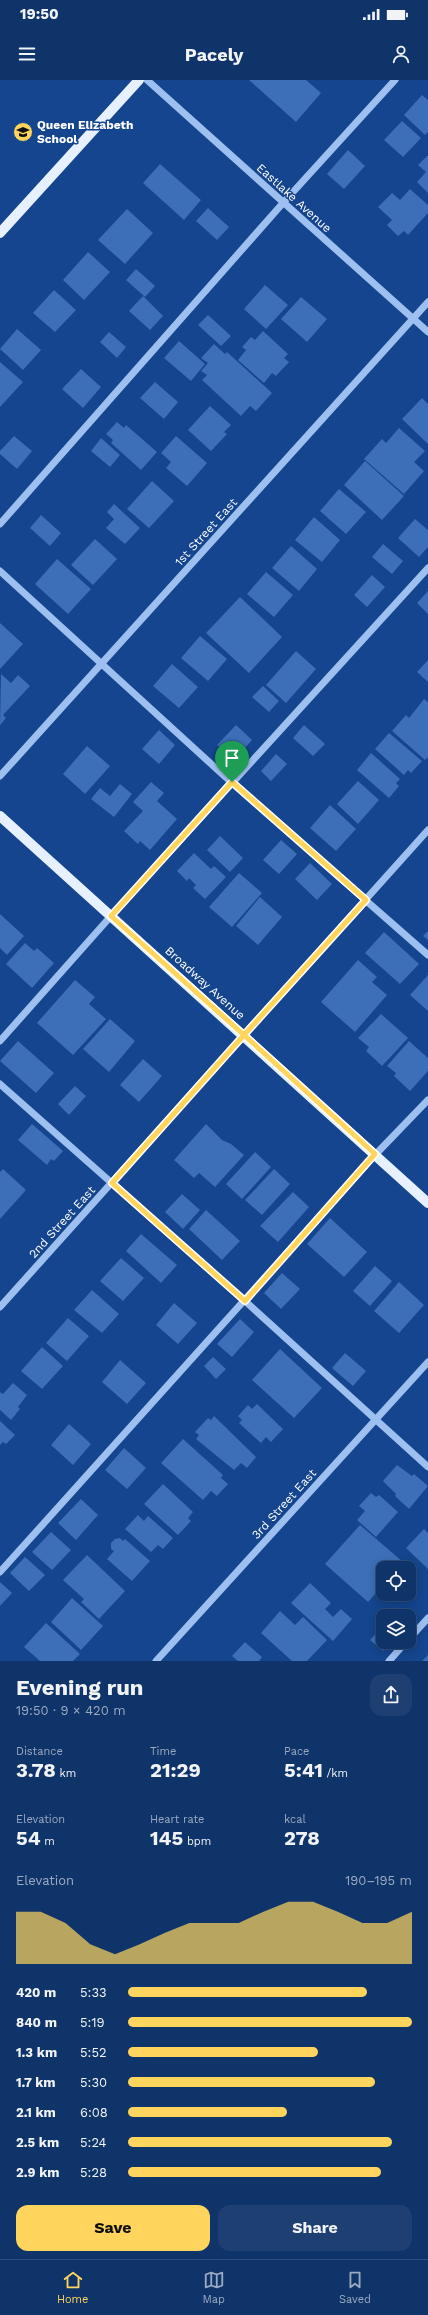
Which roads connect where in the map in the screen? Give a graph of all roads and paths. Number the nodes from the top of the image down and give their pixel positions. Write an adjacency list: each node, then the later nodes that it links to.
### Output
1 (139, 80): 5 (main road)
2 (147, 80): 4 (street, Eastlake Avenue)
3 (396, 80): 4 (street)
4 (283, 203): 7 (street, Eastlake Avenue); 9 (street)
5 (0, 233)
6 (428, 302): 7 (street, 1st Street East)
7 (413, 318): 8 (street, Eastlake Avenue); 12 (street, 1st Street East)
8 (428, 332)
9 (0, 524)
10 (428, 568): 14 (street)
11 (0, 572): 12 (street)
12 (102, 664): 13 (street, 1st Street East); 14 (street)
13 (0, 776)
14 (232, 782): 17 (street); 18 (street)
15 (0, 816): 18 (main road, Broadway Avenue)
16 (428, 830): 17 (street, 2nd Street East)
17 (366, 900): 19 (street); 20 (street, 2nd Street East)
18 (111, 916): 20 (main road, Broadway Avenue); 21 (street)
19 (428, 954)
20 (244, 1035): 24 (main road, Broadway Avenue); 25 (street, 2nd Street East)
21 (0, 1041)
22 (0, 1084): 25 (street)
23 (428, 1100): 24 (street)
24 (375, 1154): 26 (main road, Broadway Avenue); 27 (street)
25 (112, 1183): 27 (street); 28 (street, 2nd Street East)
26 (428, 1203)
27 (245, 1301): 30 (street); 32 (street)
28 (0, 1307)
29 (428, 1362): 30 (street, 3rd Street East)
30 (376, 1420): 31 (street); 36 (street, 3rd Street East)
31 (428, 1467)
32 (0, 1572)
33 (428, 1618): 34 (street)
34 (416, 1631)
35 (400, 1649): 37 (street)
36 (156, 1661)
37 (389, 1661)

